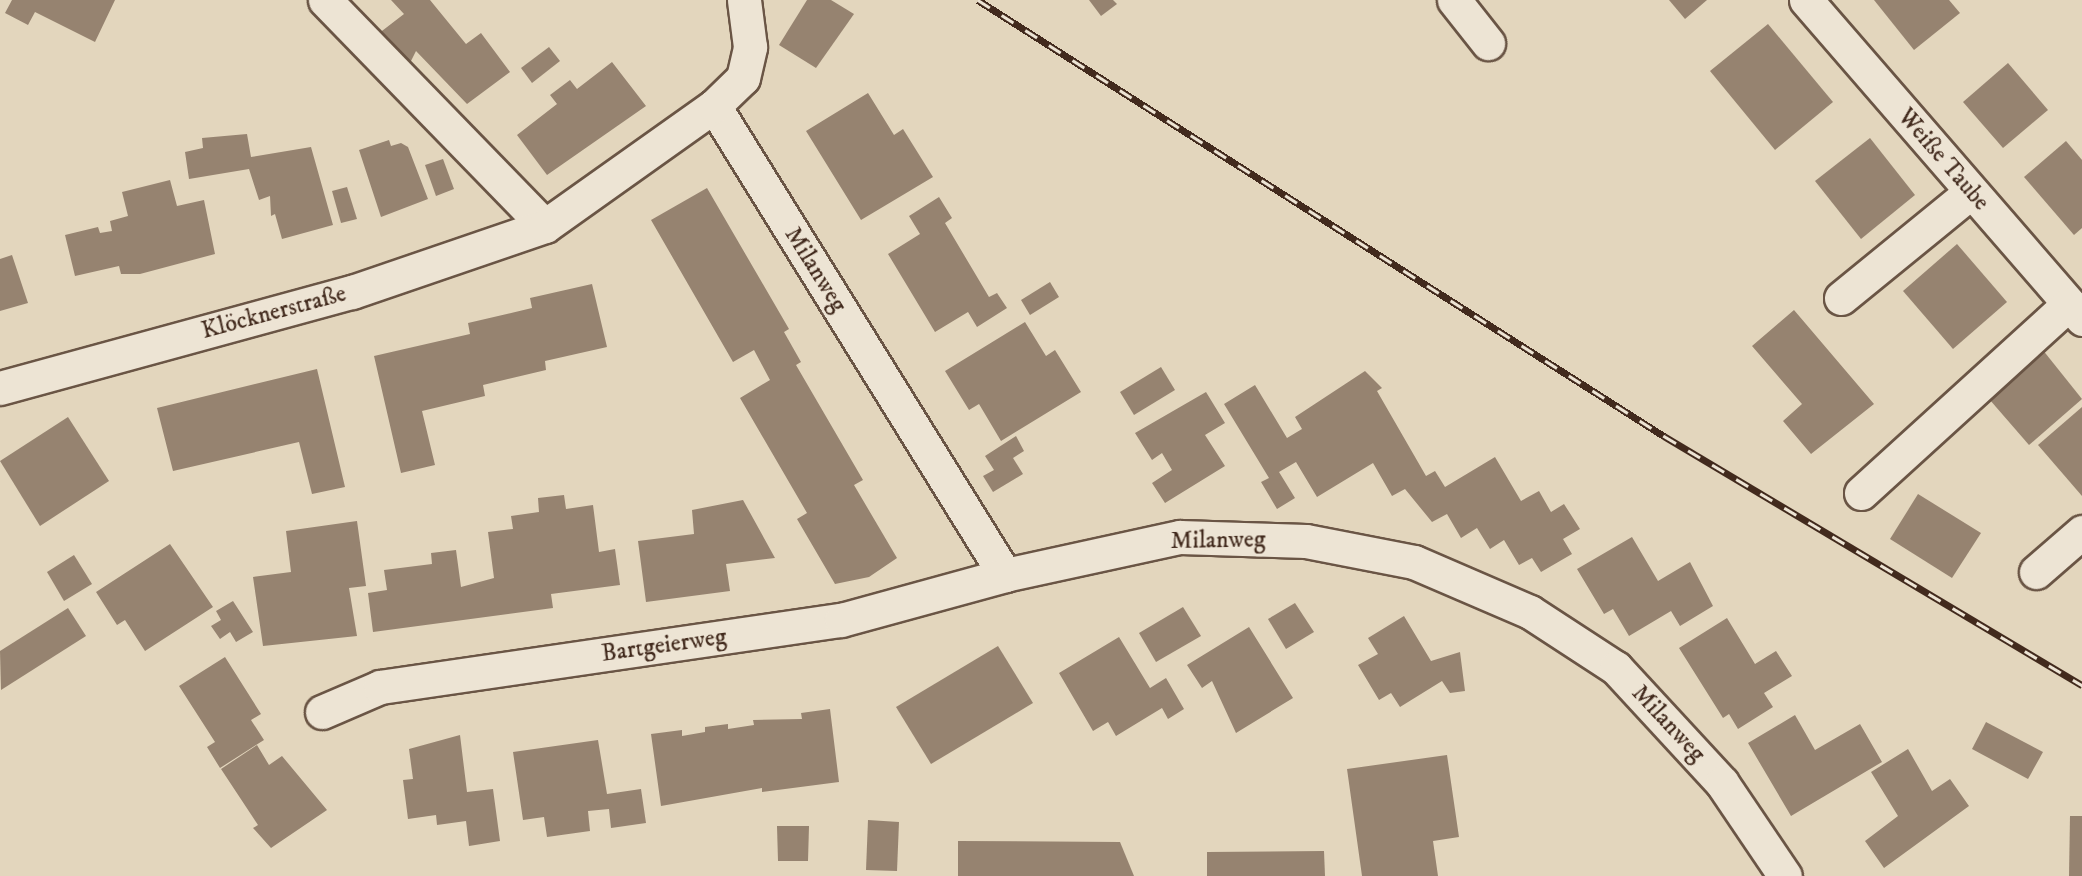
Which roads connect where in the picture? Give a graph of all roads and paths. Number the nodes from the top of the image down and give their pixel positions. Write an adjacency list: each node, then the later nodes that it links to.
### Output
1 (325, 0): 8 (street)
2 (744, 0): 6 (street, Klöcknerstraße)
3 (1454, 0): 5 (street)
4 (1806, 0): 7 (street, Weiße Taube)
5 (1488, 43)
6 (714, 106): 8 (street, Klöcknerstraße); 15 (street, Milanweg)
7 (1971, 192): 9 (street); 10 (street, Weiße Taube)
8 (545, 226): 11 (street, Klöcknerstraße)
9 (1841, 298)
10 (2075, 311): 12 (street)
11 (0, 388)
12 (1861, 494)
13 (2082, 532): 14 (street)
14 (2036, 572)
15 (1005, 575): 16 (street, Bartgeierweg); 17 (street, Milanweg)
16 (322, 712)
17 (1785, 876)

